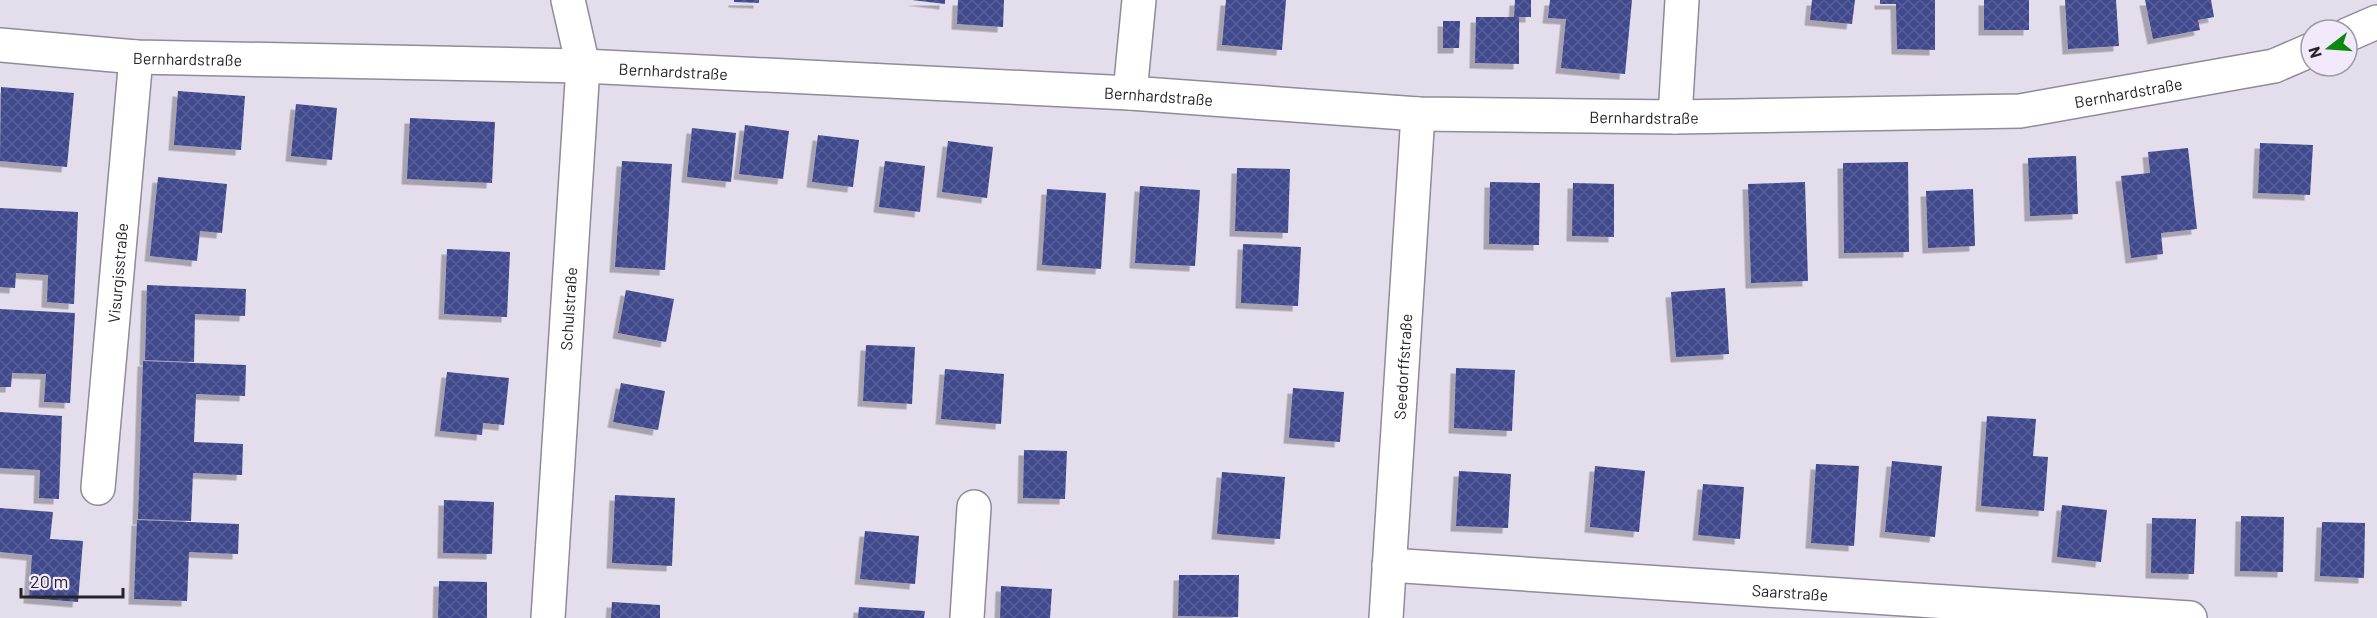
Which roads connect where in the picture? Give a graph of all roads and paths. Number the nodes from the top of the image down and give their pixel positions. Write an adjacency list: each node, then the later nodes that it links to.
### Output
1 (568, 0): 9 (street, Schulstraße)
2 (1139, 0): 10 (street)
3 (1682, 0): 12 (street)
4 (2377, 22): 5 (street)
5 (2359, 30)
6 (0, 45): 8 (street, Bernhardstraße)
7 (2299, 55): 12 (street, Bernhardstraße)
8 (136, 57): 9 (street, Bernhardstraße); 13 (street, Visurgisstraße)
9 (583, 66): 10 (street, Bernhardstraße); 16 (street, Schulstraße)
10 (1130, 93): 11 (street, Bernhardstraße)
11 (1418, 114): 12 (street, Bernhardstraße); 15 (street, Seedorffstraße)
12 (1675, 117)
13 (98, 488)
14 (974, 507): 17 (street)
15 (1389, 565): 18 (street, Seedorffstraße); 19 (street, Saarstraße)
16 (548, 618)
17 (967, 618)
18 (1386, 618)
19 (2190, 618)

